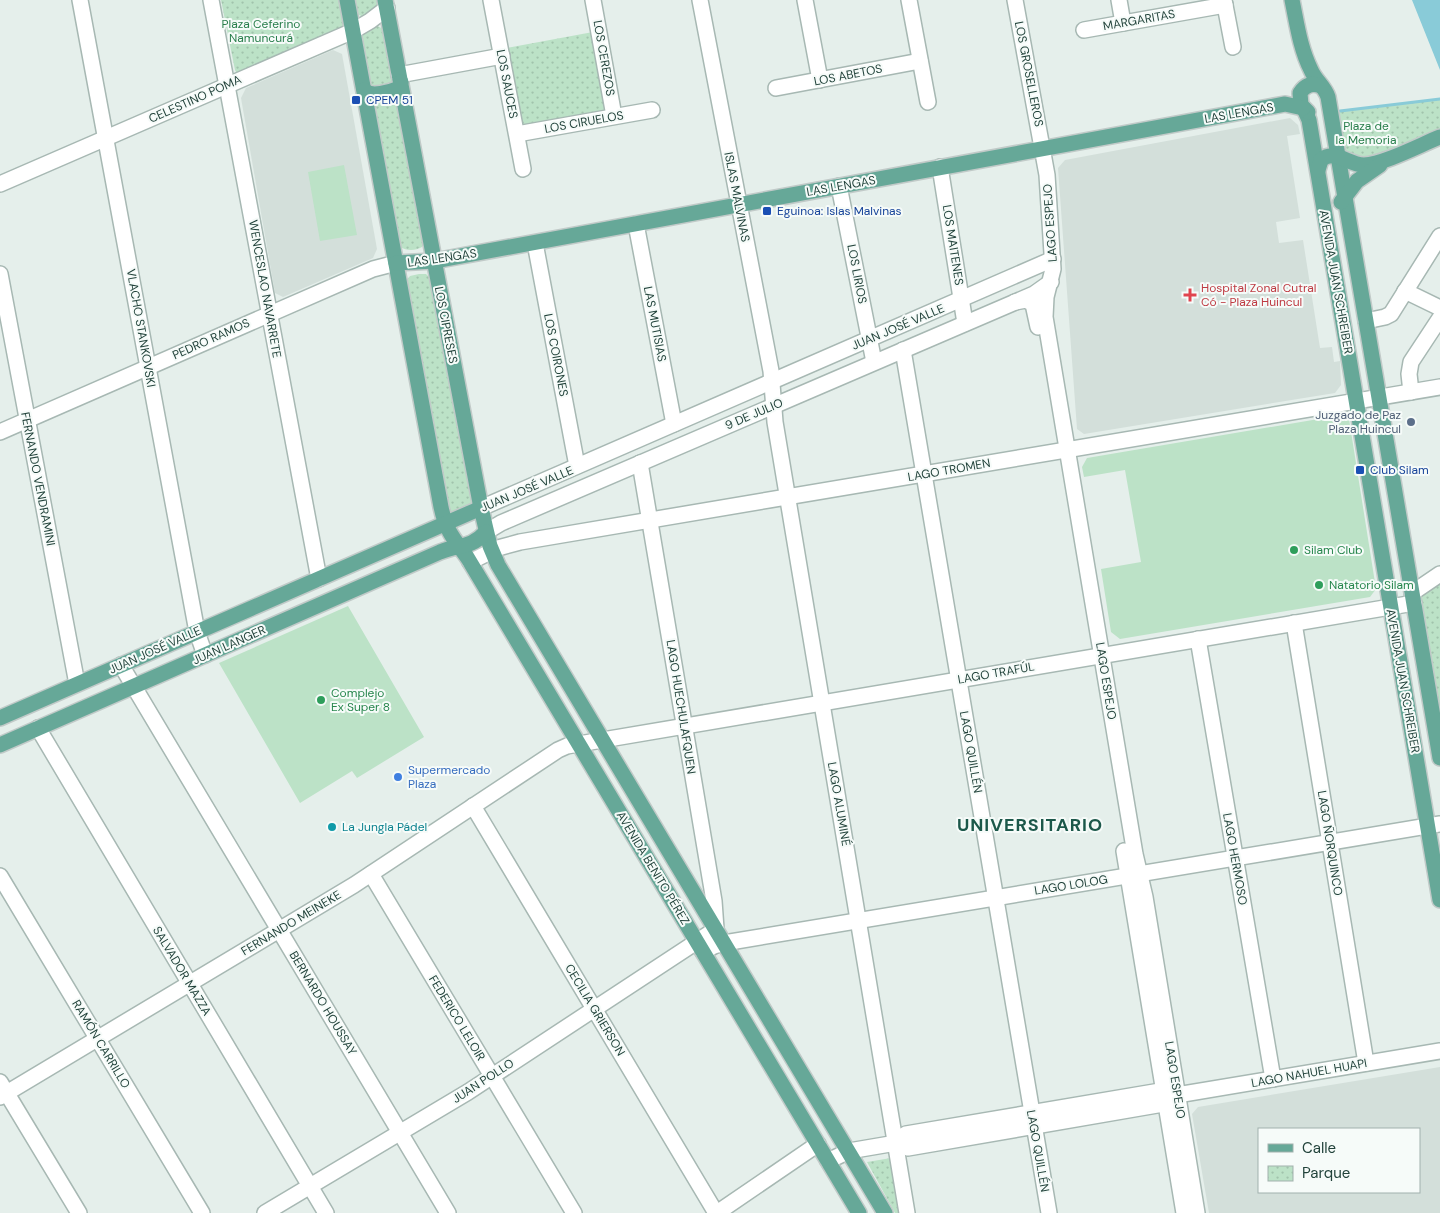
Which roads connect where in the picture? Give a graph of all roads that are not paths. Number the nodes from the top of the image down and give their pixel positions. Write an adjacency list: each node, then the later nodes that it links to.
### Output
1 (80, 0): 33 (street, VLACHO STANKOVSKI)
2 (212, 0): 23 (street, WENCESLAO NAVARRETE)
3 (347, 0): 16 (main road)
4 (491, 0): 19 (street, LOS SAUCES)
5 (593, 0): 30 (street, LOS CEREZOS)
6 (700, 0): 44 (street, ISLAS MALVINAS)
7 (805, 0): 22 (street)
8 (909, 0): 20 (street)
9 (1015, 0): 34 (street, LOS GROSELLEROS)
10 (1119, 0): 14 (street)
11 (1292, 0): 17 (main road)
12 (1224, 3): 14 (street, MARGARITAS); 18 (street)
13 (386, 4): 16 (street, CELESTINO POMA); 21 (main road, LOS CIPRESES)
14 (1123, 23): 15 (street, MARGARITAS)
15 (1084, 30)
16 (353, 31): 23 (street, CELESTINO POMA); 25 (main road)
17 (1299, 34): 26 (main road); 27 (main road, AVENIDA JUAN SCHREIBER)
18 (1233, 46)
19 (502, 56): 21 (street); 31 (street, LOS SAUCES)
20 (920, 61): 22 (street, LOS ABETOS); 28 (street)
21 (400, 79): 25 (main road); 49 (main road, LOS CIPRESES)
22 (820, 80): 24 (street, LOS ABETOS)
23 (227, 85): 33 (street, CELESTINO POMA); 57 (street, WENCESLAO NAVARRETE)
24 (776, 88)
25 (364, 90): 50 (main road)
26 (1324, 92): 27 (main road); 27 (main road); 35 (main road, AVENIDA JUAN SCHREIBER)
27 (1302, 101): 34 (main road, LAS LENGAS); 39 (main road, AVENIDA JUAN SCHREIBER)
28 (928, 102)
29 (652, 110): 30 (street, LOS CIRUELOS)
30 (614, 116): 31 (street, LOS CIRUELOS)
31 (517, 134): 38 (street, LOS SAUCES)
32 (1440, 137): 36 (main road)
33 (106, 138): 40 (street, CELESTINO POMA); 64 (street, VLACHO STANKOVSKI)
34 (1043, 148): 37 (main road, LAS LENGAS); 48 (street, LAGO ESPEJO)
35 (1338, 156): 36 (main road); 39 (main road); 43 (main road, AVENIDA JUAN SCHREIBER)
36 (1394, 156): 43 (main road)
37 (940, 168): 41 (main road, LAS LENGAS); 54 (street, LOS MAITENES)
38 (523, 169)
39 (1318, 170): 42 (main road, AVENIDA JUAN SCHREIBER)
40 (0, 184)
41 (839, 186): 44 (main road, LAS LENGAS); 61 (street, LOS LIRIOS)
42 (1322, 194): 43 (main road); 69 (main road, AVENIDA JUAN SCHREIBER)
43 (1345, 198): 59 (main road, AVENIDA JUAN SCHREIBER)
44 (738, 205): 45 (main road, LAS LENGAS); 67 (street, ISLAS MALVINAS)
45 (636, 224): 47 (main road, LAS LENGAS); 71 (street, LAS MUTISIAS)
46 (1440, 236): 53 (street)
47 (535, 243): 49 (main road, LAS LENGAS); 75 (street, LOS COIRONES)
48 (1053, 259): 52 (street, LAGO ESPEJO); 54 (street, JUAN JOSÉ VALLE)
49 (434, 261): 50 (main road, LAS LENGAS); 78 (main road, LOS CIPRESES)
50 (396, 263): 57 (street, PEDRO RAMOS); 81 (main road)
51 (0, 274): 70 (street, FERNANDO VENDRAMINI)
52 (1051, 282): 55 (street, 9 DE JULIO); 73 (street, LAGO ESPEJO)
53 (1405, 291): 56 (street); 59 (street)
54 (962, 299): 60 (street, LOS MAITENES); 61 (street, JUAN JOSÉ VALLE)
55 (1015, 302): 60 (street, 9 DE JULIO); 73 (street, LAGO ESPEJO)
56 (1440, 308)
57 (270, 314): 64 (street, PEDRO RAMOS); 88 (street, WENCESLAO NAVARRETE)
58 (1440, 318): 66 (street)
59 (1366, 321): 68 (main road, AVENIDA JUAN SCHREIBER)
60 (966, 323): 62 (street, 9 DE JULIO)
61 (870, 339): 63 (street, LOS LIRIOS); 67 (street, JUAN JOSÉ VALLE)
62 (903, 350): 63 (street, 9 DE JULIO); 76 (street, LAGO QUILLÉN)
63 (874, 362): 67 (street, 9 DE JULIO)
64 (148, 367): 70 (street, PEDRO RAMOS); 92 (street, VLACHO STANKOVSKI)
65 (1440, 387): 66 (street, LAGO TROMEN)
66 (1411, 392): 68 (street, LAGO TROMEN)
67 (772, 394): 71 (street, JUAN JOSÉ VALLE); 74 (street, 9 DE JULIO); 77 (street, LAGO ALUMINÉ)
68 (1379, 398): 69 (street, LAGO TROMEN); 89 (main road, AVENIDA JUAN SCHREIBER)
69 (1356, 402): 73 (street, LAGO TROMEN); 90 (main road, AVENIDA JUAN SCHREIBER)
70 (27, 420): 72 (street, PEDRO RAMOS); 98 (street, FERNANDO VENDRAMINI)
71 (674, 424): 75 (street, JUAN JOSÉ VALLE)
72 (0, 432)
73 (1063, 451): 76 (street, LAGO TROMEN); 95 (street, LAGO ESPEJO)
74 (640, 463): 79 (street, 9 DE JULIO); 80 (street, LAGO HUECHULAFQUEN)
75 (577, 466): 78 (street, JUAN JOSÉ VALLE)
76 (924, 474): 77 (street, LAGO TROMEN); 97 (street, LAGO QUILLÉN)
77 (788, 497): 80 (street, LAGO TROMEN); 100 (street, LAGO ALUMINÉ)
78 (481, 508): 81 (main road, JUAN JOSÉ VALLE); 82 (main road, LOS CIPRESES)
79 (514, 517): 82 (street, 9 DE JULIO); 83 (street)
80 (650, 520): 83 (street, LAGO TROMEN); 102 (street, LAGO HUECHULAFQUEN)
81 (446, 524): 84 (main road, AVENIDA BENITO PÉREZ); 88 (main road, JUAN JOSÉ VALLE)
82 (486, 532): 84 (main road, 9 DE JULIO); 85 (main road, AVENIDA BENITO PÉREZ)
83 (520, 542): 85 (street, LAGO TROMEN)
84 (458, 546): 86 (main road, AVENIDA BENITO PÉREZ); 94 (main road, JUAN LANGER)
85 (492, 550): 86 (street, LAGO TROMEN); 104 (main road, AVENIDA BENITO PÉREZ)
86 (470, 562): 105 (main road, AVENIDA BENITO PÉREZ)
87 (1440, 574): 89 (street)
88 (318, 579): 92 (main road, JUAN JOSÉ VALLE)
89 (1413, 598): 90 (street, LAGO TRAFÚL); 107 (main road, AVENIDA JUAN SCHREIBER)
90 (1391, 606): 91 (street, LAGO TRAFÚL); 109 (main road, AVENIDA JUAN SCHREIBER)
91 (1294, 623): 93 (street, LAGO TRAFÚL); 110 (street, LAGO ÑORQUINCO)
92 (197, 632): 94 (street, VLACHO STANKOVSKI); 96 (main road, JUAN JOSÉ VALLE)
93 (1198, 639): 95 (street, LAGO TRAFÚL); 111 (street, LAGO HERMOSO)
94 (205, 655): 99 (main road, JUAN LANGER)
95 (1097, 656): 97 (street, LAGO TRAFÚL); 113 (street, LAGO ESPEJO)
96 (121, 665): 98 (main road, JUAN JOSÉ VALLE); 99 (street, BERNARDO HOUSSAY)
97 (959, 680): 100 (street, LAGO TRAFÚL); 115 (street, LAGO QUILLÉN)
98 (77, 684): 101 (main road, JUAN JOSÉ VALLE)
99 (134, 686): 103 (main road, JUAN LANGER); 119 (street, BERNARDO HOUSSAY)
100 (822, 703): 102 (street, LAGO TRAFÚL); 117 (street, LAGO ALUMINÉ)
101 (0, 718)
102 (684, 726): 104 (street, LAGO TRAFÚL); 118 (street, LAGO HUECHULAFQUEN)
103 (38, 728): 106 (main road, JUAN LANGER); 122 (street, SALVADOR MAZZA)
104 (603, 740): 105 (street, LAGO TRAFÚL); 118 (main road, AVENIDA BENITO PÉREZ)
105 (578, 744): 108 (street, FERNANDO MEINEKE); 121 (main road, AVENIDA BENITO PÉREZ)
106 (0, 745)
107 (1440, 758)
108 (473, 806): 112 (street, FERNANDO MEINEKE); 123 (street, CECILIA GRIERSON)
109 (1434, 825): 110 (street, LAGO LOLOG); 116 (main road, AVENIDA JUAN SCHREIBER)
110 (1330, 842): 111 (street, LAGO LOLOG); 126 (street, LAGO ÑORQUINCO)
111 (1235, 858): 113 (street, LAGO LOLOG); 128 (street, LAGO HERMOSO)
112 (371, 874): 119 (street, FERNANDO MEINEKE); 127 (street, FEDERICO LELOIR)
113 (1134, 874): 115 (street, LAGO LOLOG); 130 (street, LAGO ESPEJO)
114 (0, 876): 124 (street, RAMÓN CARRILLO)
115 (996, 898): 117 (street, LAGO LOLOG); 131 (street, LAGO QUILLÉN)
116 (1440, 900)
117 (858, 920): 120 (street, LAGO LOLOG); 133 (street, LAGO ALUMINÉ)
118 (716, 929): 120 (main road, AVENIDA BENITO PÉREZ); 121 (street)
119 (279, 930): 122 (street, FERNANDO MEINEKE); 132 (street, BERNARDO HOUSSAY)
120 (724, 943): 121 (street, LAGO LOLOG); 135 (main road, AVENIDA BENITO PÉREZ)
121 (700, 947): 123 (street, JUAN POLLO); 134 (main road, AVENIDA BENITO PÉREZ)
122 (190, 984): 124 (street, FERNANDO MEINEKE); 137 (street, SALVADOR MAZZA)
123 (594, 1009): 127 (street, JUAN POLLO); 144 (street, CECILIA GRIERSON)
124 (98, 1039): 129 (street, FERNANDO MEINEKE); 139 (street, RAMÓN CARRILLO)
125 (1440, 1051): 126 (street, LAGO NAHUEL HUAPI)
126 (1366, 1063): 128 (street, LAGO NAHUEL HUAPI)
127 (492, 1076): 132 (street, JUAN POLLO); 143 (street, FEDERICO LELOIR)
128 (1273, 1079): 130 (street, LAGO NAHUEL HUAPI)
129 (2, 1091): 138 (street)
130 (1169, 1096): 131 (street, LAGO NAHUEL HUAPI); 149 (street, LAGO ESPEJO); 150 (street, LAGO ESPEJO)
131 (1033, 1120): 133 (street, LAGO NAHUEL HUAPI); 148 (street, LAGO QUILLÉN)
132 (400, 1132): 137 (street, JUAN POLLO); 142 (street, BERNARDO HOUSSAY)
133 (896, 1143): 135 (street, LAGO NAHUEL HUAPI); 147 (street, LAGO ALUMINÉ)
134 (818, 1144): 136 (main road, AVENIDA BENITO PÉREZ); 144 (street)
135 (849, 1151): 136 (street, LAGO NAHUEL HUAPI); 146 (main road, AVENIDA BENITO PÉREZ)
136 (828, 1161): 145 (main road, AVENIDA BENITO PÉREZ)
137 (310, 1186): 140 (street, JUAN POLLO); 141 (street, SALVADOR MAZZA)
138 (79, 1213)
139 (202, 1213)
140 (265, 1213)
141 (326, 1213)
142 (448, 1213)
143 (574, 1213)
144 (716, 1213)
145 (860, 1213)
146 (886, 1213)
147 (907, 1213)
148 (1049, 1213)
149 (1184, 1213)
150 (1197, 1213)

